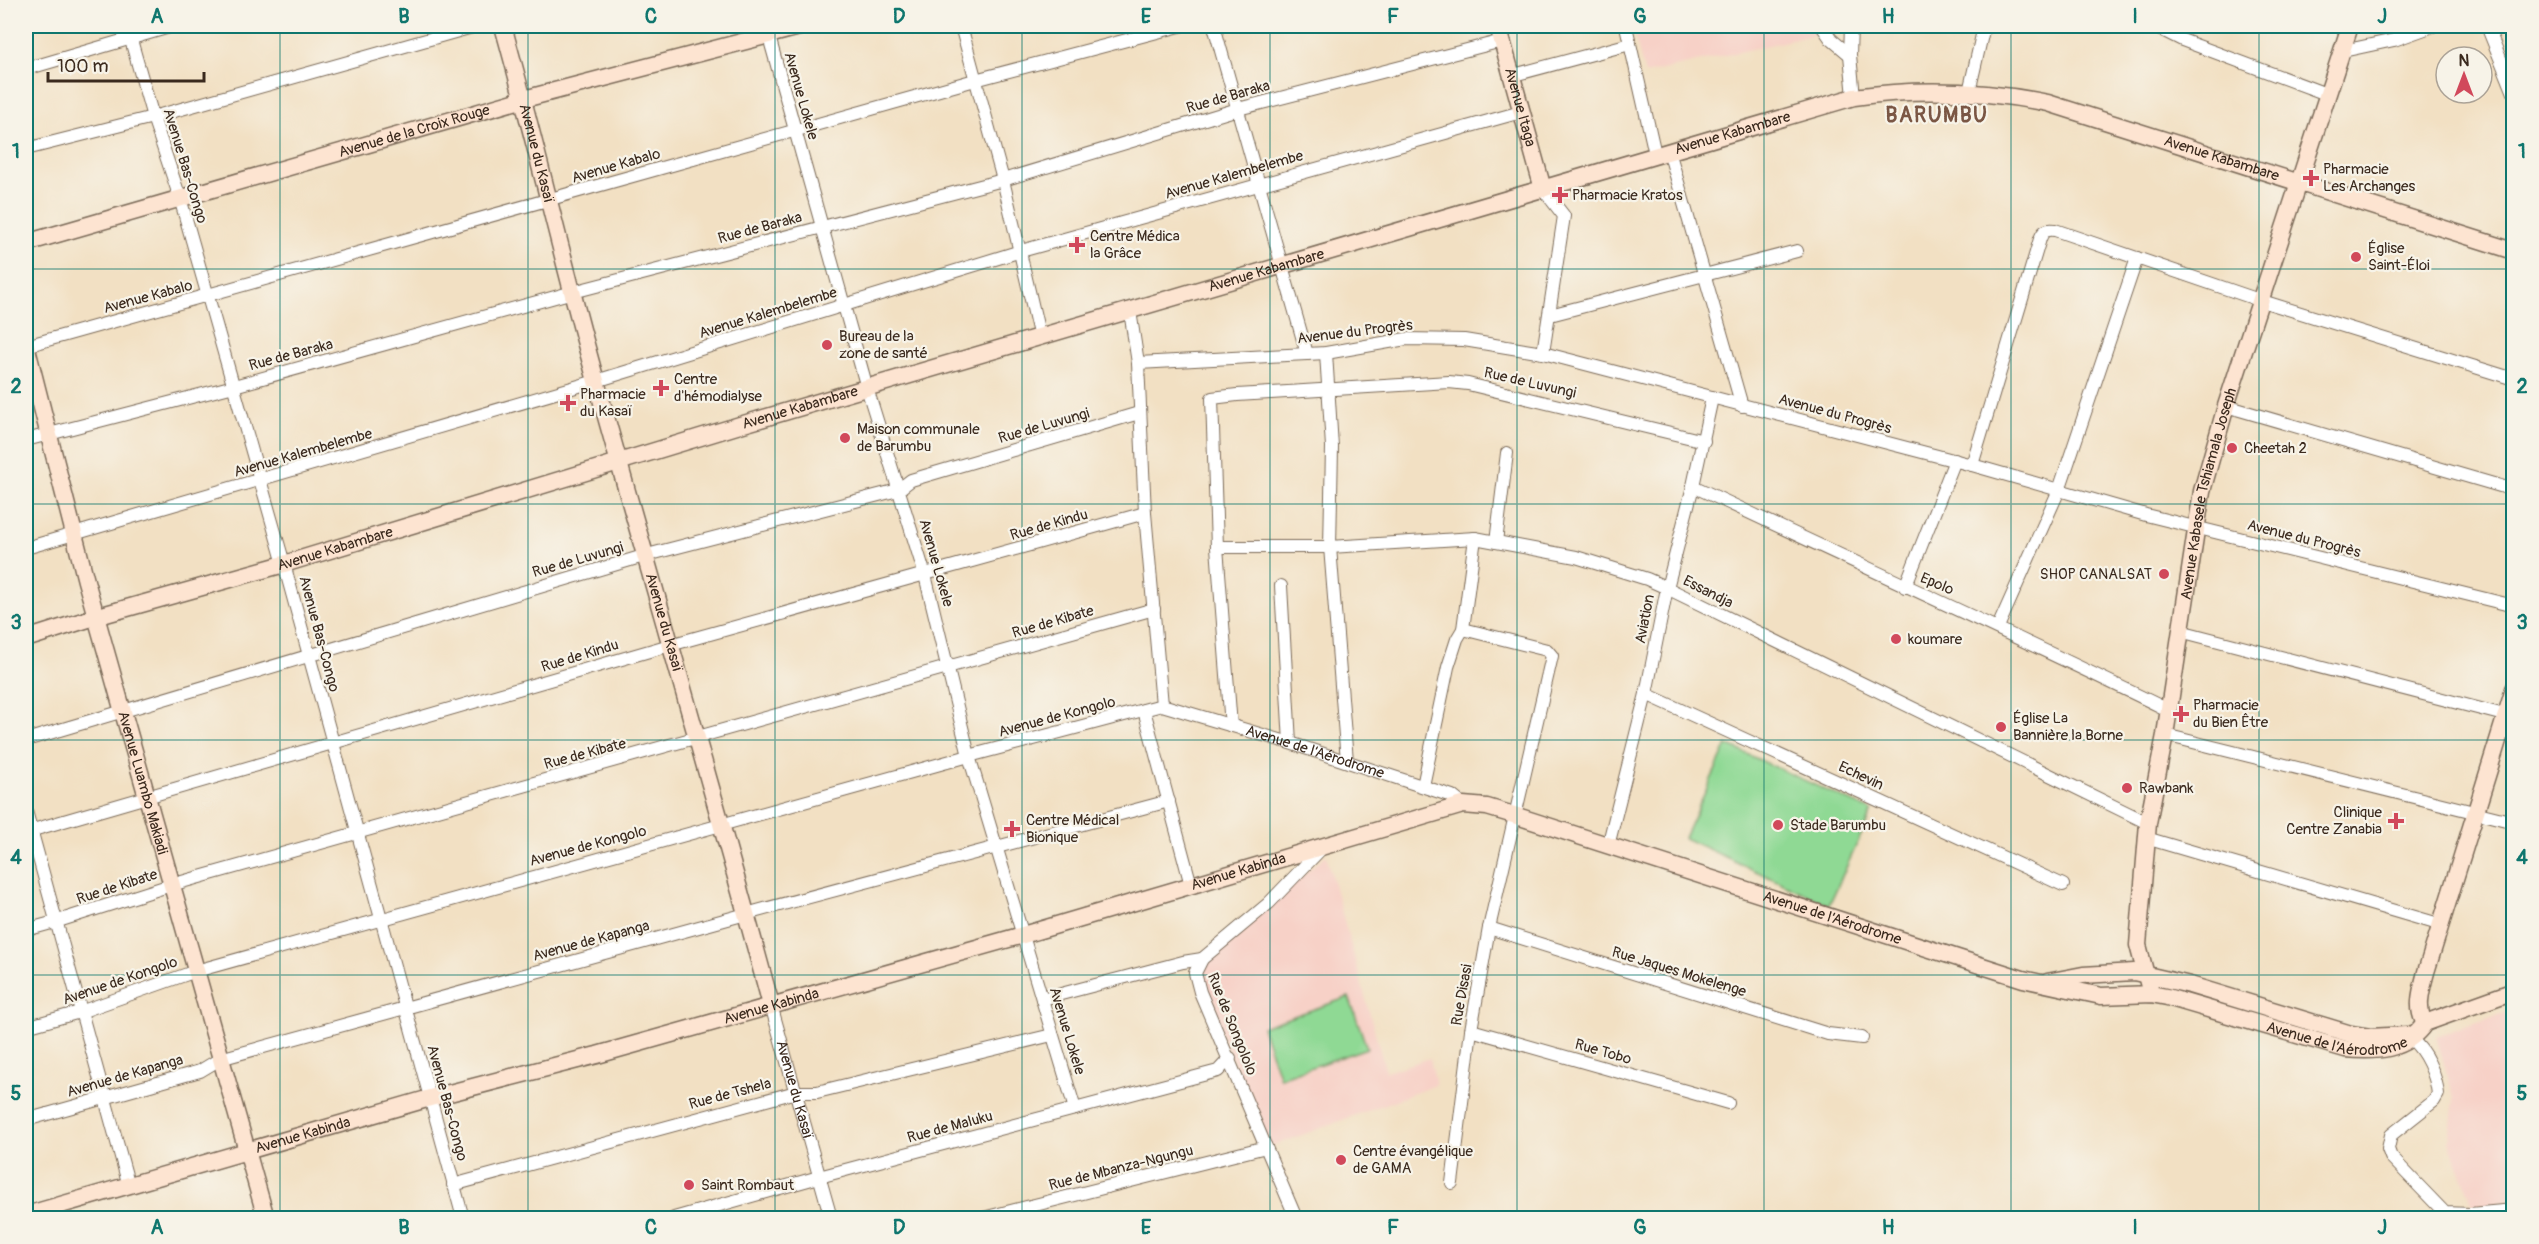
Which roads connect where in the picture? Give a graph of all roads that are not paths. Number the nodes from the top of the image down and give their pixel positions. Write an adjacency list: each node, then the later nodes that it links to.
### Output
1 (173, 26): 17 (street)
2 (476, 26): 32 (street)
3 (503, 26): 29 (main road, Avenue du Kasaï)
4 (803, 26): 16 (main road, Avenue de la Croix Rouge)
5 (961, 26): 24 (street)
6 (1180, 26): 24 (street, Avenue Kabalo)
7 (1214, 26): 30 (street)
8 (1626, 26): 19 (street)
9 (1822, 26): 21 (street)
10 (1851, 26): 21 (street)
11 (1984, 26): 25 (street)
12 (2154, 26): 27 (street)
13 (2350, 26): 20 (main road, Avenue Kabasele Tshiamala Joseph)
14 (2433, 26): 20 (street)
15 (2487, 26): 26 (street)
16 (767, 30): 29 (main road, Avenue de la Croix Rouge); 33 (street, Avenue Lokele)
17 (129, 32): 22 (street); 32 (street, Avenue Bas-Congo)
18 (1500, 33): 23 (main road, Avenue Itaga); 30 (street, Rue de Baraka)
19 (1630, 44): 23 (street); 35 (street)
20 (2343, 51): 27 (main road, Avenue Kabasele Tshiamala Joseph)
21 (1850, 55): 28 (street)
22 (26, 69)
23 (1510, 76): 31 (main road, Avenue Itaga)
24 (975, 80): 33 (street, Avenue Kabalo); 36 (street)
25 (1969, 92): 28 (main road, Avenue Kabambare); 38 (main road, Avenue Kabambare)
26 (2514, 93)
27 (2329, 95): 38 (main road, Avenue Kabasele Tshiamala Joseph)
28 (1854, 97): 35 (main road, Avenue Kabambare)
29 (524, 99): 40 (main road, Avenue de la Croix Rouge); 41 (main road, Avenue du Kasaï)
30 (1238, 109): 36 (street, Rue de Baraka); 37 (street)
31 (1521, 112): 37 (street, Avenue Kalembelembe); 39 (main road, Avenue Itaga)
32 (153, 117): 34 (street); 40 (street, Avenue Bas-Congo)
33 (796, 131): 41 (street, Avenue Kabalo); 42 (street, Avenue Lokele)
34 (26, 149)
35 (1662, 152): 39 (main road, Avenue Kabambare); 49 (street)
36 (1003, 180): 42 (street, Rue de Baraka); 44 (street)
37 (1259, 183): 44 (street, Avenue Kalembelembe); 48 (street)
38 (2300, 184): 46 (main road, Avenue Kabambare); 52 (main road, Avenue Kabasele Tshiamala Joseph)
39 (1543, 189): 48 (main road, Avenue Kabambare); 55 (street)
40 (180, 198): 43 (main road, Avenue de la Croix Rouge); 51 (street, Avenue Bas-Congo)
41 (551, 200): 50 (main road, Avenue du Kasaï); 51 (street, Avenue Kabalo)
42 (821, 227): 50 (street, Rue de Baraka); 53 (street, Avenue Lokele)
43 (26, 243)
44 (1021, 251): 53 (street, Avenue Kalembelembe); 56 (street)
45 (1797, 251): 49 (street)
46 (2514, 251)
47 (2137, 258): 52 (street); 77 (street); 81 (street)
48 (1282, 266): 54 (main road, Avenue Kabambare); 60 (street)
49 (1704, 277): 55 (street); 68 (street)
50 (573, 292): 63 (main road, Avenue du Kasaï); 64 (street, Rue de Baraka)
51 (208, 297): 57 (street, Avenue Kabalo); 64 (street, Avenue Bas-Congo)
52 (2262, 301): 62 (street); 69 (main road, Avenue Kabasele Tshiamala Joseph)
53 (843, 305): 63 (street, Avenue Kalembelembe); 65 (street, Avenue Lokele)
54 (1130, 311): 56 (main road, Avenue Kabambare); 61 (street)
55 (1550, 315): 58 (street)
56 (1041, 338): 65 (main road, Avenue Kabambare)
57 (26, 346): 71 (main road, Avenue Luambo Makiadi)
58 (1543, 352): 59 (street, Avenue du Progrès); 67 (street, Avenue du Progrès)
59 (1326, 353): 60 (street, Avenue du Progrès); 66 (street)
60 (1308, 354): 61 (street, Avenue du Progrès)
61 (1138, 363): 70 (street)
62 (2514, 379)
63 (596, 381): 76 (main road, Avenue du Kasaï); 78 (street, Avenue Kalembelembe)
64 (234, 386): 71 (street, Rue de Baraka); 78 (street, Avenue Bas-Congo)
65 (867, 388): 76 (main road, Avenue Kabambare); 80 (street, Avenue Lokele)
66 (1329, 389): 73 (street, Rue de Luvungi); 88 (street, Rue de Luvungi); 89 (street)
67 (1712, 398): 68 (street, Avenue du Progrès); 73 (street, Aviation)
68 (1742, 406): 75 (street, Avenue du Progrès)
69 (2226, 406): 82 (street); 84 (main road, Avenue Kabasele Tshiamala Joseph)
70 (1139, 414): 80 (street, Rue de Luvungi); 83 (street)
71 (49, 434): 72 (street, Rue de Baraka); 85 (main road, Avenue Luambo Makiadi)
72 (26, 440)
73 (1704, 441): 79 (street, Aviation)
74 (1508, 453): 87 (street)
75 (1955, 460): 77 (street, Avenue du Progrès); 95 (street)
76 (620, 461): 91 (main road, Avenue du Kasaï); 92 (main road, Avenue Kabambare)
77 (1972, 465): 81 (street, Avenue du Progrès)
78 (260, 481): 85 (street, Avenue Kalembelembe); 92 (street, Avenue Bas-Congo)
79 (1693, 486): 95 (street, Epolo); 96 (street, Aviation)
80 (898, 490): 91 (street, Rue de Luvungi); 93 (street, Avenue Lokele)
81 (2059, 490): 84 (street, Avenue du Progrès); 100 (street)
82 (2514, 490)
83 (1145, 513): 93 (street, Rue de Kindu); 98 (street)
84 (2195, 528): 97 (street, Avenue du Progrès); 102 (main road, Avenue Kabasele Tshiamala Joseph)
85 (75, 533): 90 (street, Avenue Kalembelembe); 99 (main road, Avenue Luambo Makiadi)
86 (1475, 538): 87 (street, Essandja); 89 (street, Essandja); 101 (street)
87 (1496, 542): 96 (street, Essandja)
88 (1217, 547): 89 (street, Essandja); 114 (street)
89 (1330, 547): 121 (street)
90 (26, 548)
91 (647, 555): 104 (main road, Avenue du Kasaï); 105 (street, Rue de Luvungi)
92 (284, 564): 99 (main road, Avenue Kabambare); 105 (street, Avenue Bas-Congo)
93 (925, 575): 104 (street, Rue de Kindu); 106 (street, Avenue Lokele)
94 (1281, 586): 119 (street)
95 (1905, 587): 100 (street, Epolo)
96 (1667, 588): 108 (street, Aviation); 131 (street, Essandja)
97 (2514, 606)
98 (1154, 609): 106 (street, Rue de Kibate); 109 (street)
99 (95, 617): 103 (main road, Avenue Kabambare); 112 (main road, Avenue Luambo Makiadi)
100 (1998, 627): 111 (street, Epolo)
101 (1462, 629): 122 (street); 128 (street, Rue Disasi)
102 (2180, 631): 111 (main road, Avenue Kabasele Tshiamala Joseph); 113 (street)
103 (26, 639)
104 (670, 645): 116 (main road, Avenue du Kasaï); 118 (street, Rue de Kindu)
105 (308, 655): 112 (street, Rue de Luvungi); 118 (street, Avenue Bas-Congo)
106 (948, 667): 116 (street, Rue de Kibate); 120 (street, Avenue Lokele)
107 (2514, 689): 113 (main road)
108 (1646, 694): 135 (street, Aviation); 139 (street, Echevin)
109 (1162, 705): 110 (street, Avenue de Kongolo); 114 (street, Avenue de l’Aérodrome)
110 (1144, 710): 120 (street, Avenue de Kongolo); 124 (street)
111 (2168, 710): 115 (main road, Avenue Kabasele Tshiamala Joseph)
112 (123, 713): 117 (street, Rue de Luvungi); 123 (main road, Avenue Luambo Makiadi)
113 (2510, 716): 127 (main road)
114 (1231, 726): 119 (street, Avenue de l’Aérodrome)
115 (2165, 735): 127 (street); 131 (main road, Avenue Kabasele Tshiamala Joseph)
116 (697, 738): 130 (main road, Avenue du Kasaï); 133 (street, Rue de Kibate)
117 (26, 740)
118 (332, 742): 123 (street, Rue de Kindu); 133 (street, Avenue Bas-Congo)
119 (1290, 743): 121 (street, Avenue de l’Aérodrome)
120 (969, 756): 130 (street, Avenue de Kongolo); 134 (street, Avenue Lokele)
121 (1347, 761): 122 (street, Avenue de l’Aérodrome)
122 (1423, 786): 125 (street, Avenue de l’Aérodrome)
123 (147, 795): 132 (street, Rue de Kindu); 137 (main road, Avenue Luambo Makiadi)
124 (1169, 801): 134 (street, Avenue de Kapanga); 138 (street)
125 (1462, 805): 128 (main road, Avenue Kabinda); 136 (main road, Avenue Kabinda)
126 (26, 811): 132 (street)
127 (2477, 812): 129 (street); 143 (main road)
128 (1517, 816): 135 (main road, Avenue de l’Aérodrome); 144 (street, Rue Disasi)
129 (2514, 822)
130 (722, 825): 140 (main road, Avenue du Kasaï); 141 (street, Avenue de Kongolo)
131 (2147, 830): 143 (street, Essandja); 149 (main road, Avenue Kabasele Tshiamala Joseph)
132 (28, 832): 142 (street)
133 (357, 832): 137 (street, Rue de Kibate); 141 (street, Avenue Bas-Congo)
134 (998, 846): 140 (street, Avenue de Kapanga); 146 (street, Avenue Lokele)
135 (1608, 846): 150 (main road, Avenue de l’Aérodrome)
136 (1322, 848): 138 (main road, Avenue Kabinda); 147 (street, Rue de Songololo)
137 (171, 885): 142 (street, Rue de Kibate); 148 (main road, Avenue Luambo Makiadi)
138 (1191, 885): 146 (main road, Avenue Kabinda)
139 (2063, 885)
140 (746, 914): 154 (main road, Avenue du Kasaï); 155 (street, Avenue de Kapanga)
141 (380, 919): 148 (street, Avenue de Kongolo); 155 (street, Avenue Bas-Congo)
142 (56, 922): 145 (street, Rue de Kibate); 156 (street)
143 (2442, 925): 159 (main road)
144 (1489, 928): 158 (street, Rue Disasi); 161 (street, Rue Jaques Mokelenge)
145 (26, 930)
146 (1023, 935): 153 (street, Avenue Lokele); 154 (main road, Avenue Kabinda)
147 (1202, 959): 153 (street); 163 (street, Rue de Songololo)
148 (196, 971): 156 (street, Avenue de Kongolo); 162 (main road, Avenue Luambo Makiadi)
149 (2145, 974): 150 (main road); 152 (main road); 159 (main road)
150 (2041, 983): 152 (main road, Avenue de l’Aérodrome)
151 (2514, 992): 159 (main road, Avenue de l’Aérodrome)
152 (2151, 994): 159 (main road, Avenue de l’Aérodrome)
153 (1041, 999): 160 (street, Avenue Lokele)
154 (771, 1005): 164 (street, Avenue du Kasaï); 166 (main road, Avenue Kabinda)
155 (406, 1008): 162 (street, Avenue de Kapanga); 166 (street, Avenue Bas-Congo)
156 (80, 1012): 157 (street, Avenue de Kongolo); 165 (street)
157 (26, 1027)
158 (1471, 1030): 167 (street, Rue Tobo); 173 (street, Rue Disasi)
159 (2417, 1032): 176 (street)
160 (1052, 1035): 164 (street, Rue de Tshela); 168 (street, Avenue Lokele)
161 (1862, 1038)
162 (220, 1059): 165 (street, Avenue de Kapanga); 171 (main road, Avenue Luambo Makiadi)
163 (1230, 1059): 168 (street, Rue de Maluku); 170 (street, Rue de Songololo)
164 (796, 1092): 172 (street, Avenue du Kasaï); 174 (street, Rue de Tshela)
165 (105, 1098): 169 (street, Avenue de Kapanga); 175 (street)
166 (430, 1098): 171 (main road, Avenue Kabinda); 174 (street, Avenue Bas-Congo)
167 (1728, 1103)
168 (1075, 1109): 172 (street, Rue de Maluku)
169 (26, 1120)
170 (1266, 1147): 182 (street, Rue de Mbanza-Ngungu); 183 (street, Rue de Songololo)
171 (246, 1152): 175 (main road, Avenue Kabinda); 178 (main road, Avenue Luambo Makiadi)
172 (819, 1177): 180 (street, Rue de Maluku); 181 (street, Avenue du Kasaï)
173 (1452, 1183)
174 (453, 1185): 179 (street, Avenue Bas-Congo)
175 (129, 1186): 177 (main road, Avenue Kabinda)
176 (2514, 1210)
177 (26, 1215)
178 (266, 1218)
179 (463, 1218)
180 (674, 1218)
181 (831, 1218)
182 (983, 1218)
183 (1296, 1218)

